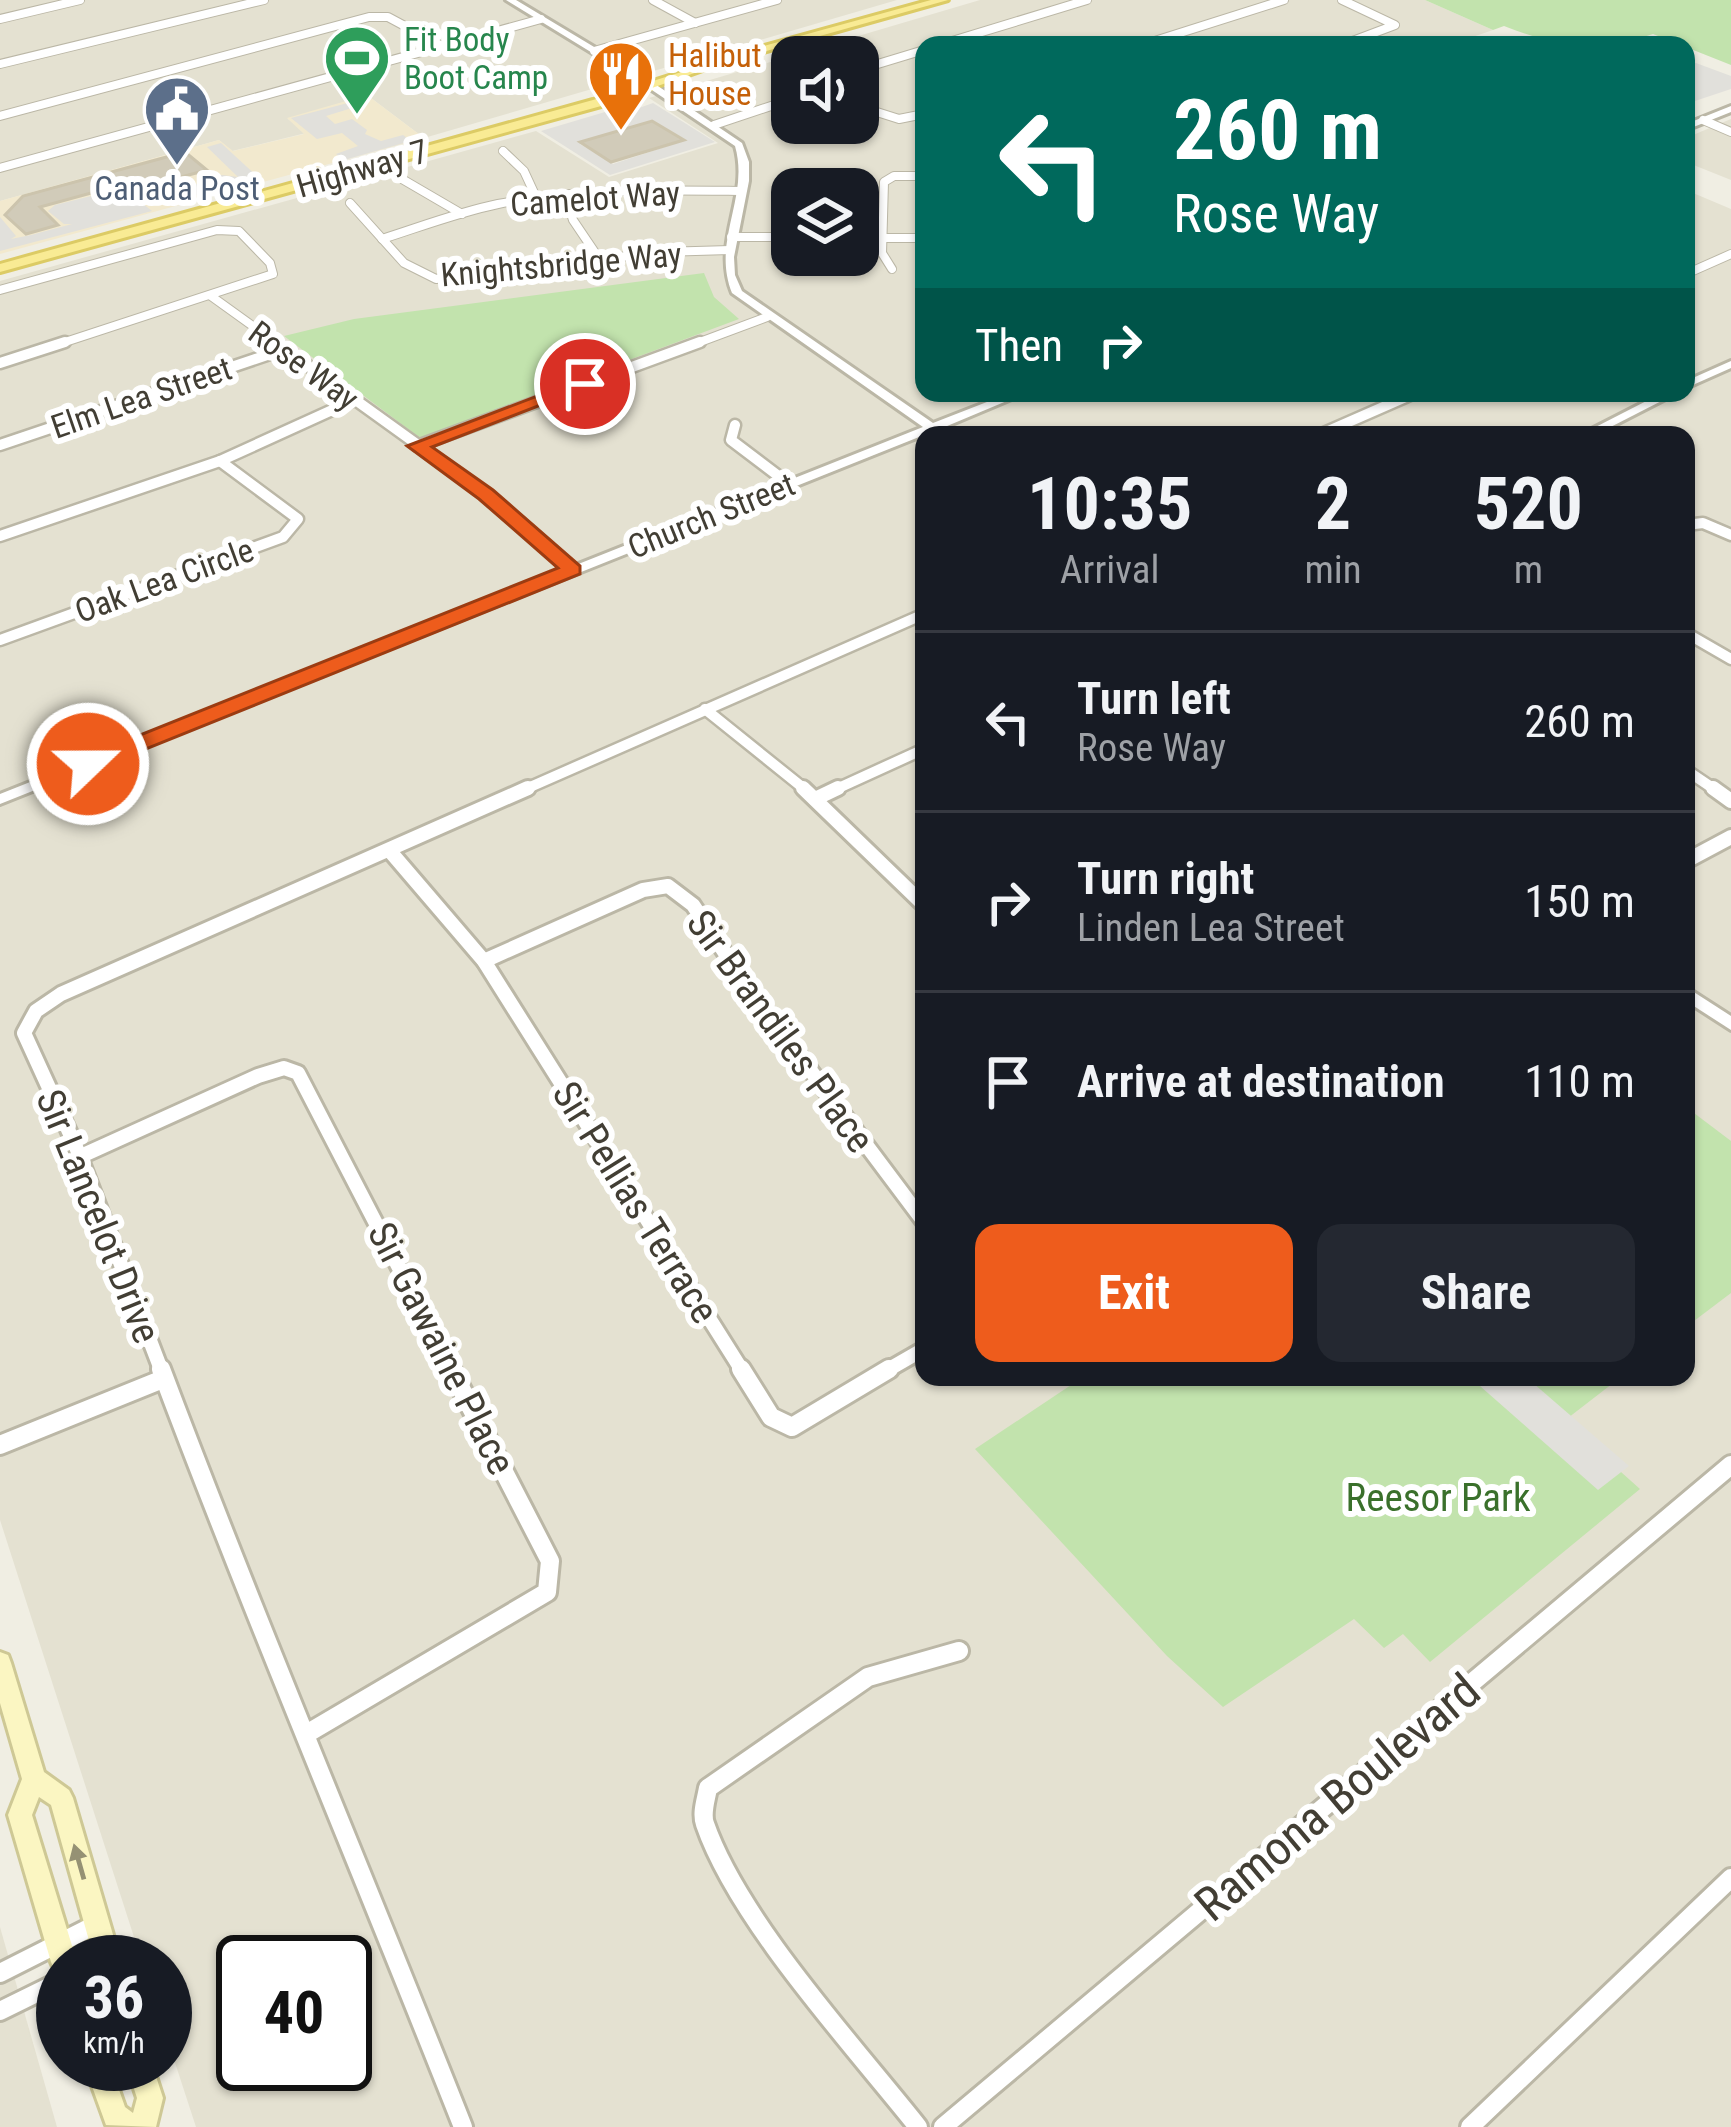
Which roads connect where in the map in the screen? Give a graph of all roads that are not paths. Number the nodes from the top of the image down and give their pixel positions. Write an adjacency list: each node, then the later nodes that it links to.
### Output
1 (80, 0): 10 (street)
2 (264, 0): 19 (street)
3 (510, 0): 11 (street)
4 (653, 0): 12 (street)
5 (777, 0): 12 (street)
6 (943, 0): 21 (main road, Highway 7)
7 (1088, 0): 13 (street)
8 (1284, 0): 14 (street)
9 (1342, 0): 15 (street)
10 (2, 16)
11 (541, 19): 16 (street); 17 (street)
12 (695, 23): 17 (street)
13 (969, 36)
14 (1170, 36)
15 (1366, 36)
16 (442, 46): 25 (street); 32 (street)
17 (594, 51): 21 (street)
18 (915, 53): 20 (street)
19 (0, 64)
20 (879, 64)
21 (650, 84): 29 (street); 48 (main road, Highway 7)
22 (771, 106): 29 (street)
23 (1731, 109): 27 (street)
24 (879, 113): 26 (street)
25 (0, 116)
26 (915, 116)
27 (1703, 120): 28 (street); 30 (street)
28 (1695, 123)
29 (714, 125): 35 (street)
30 (1731, 132)
31 (502, 151): 37 (street)
32 (0, 168)
33 (915, 176): 42 (street)
34 (402, 179): 39 (street)
35 (741, 191): 36 (street, Camelot Way); 45 (street)
36 (566, 194): 37 (street, Camelot Way); 47 (street)
37 (536, 197): 39 (street, Camelot Way)
38 (350, 203): 40 (street, Knightsbridge Way)
39 (462, 214): 40 (street, Camelot Way)
40 (382, 238): 47 (street, Knightsbridge Way)
41 (879, 238): 42 (street)
42 (886, 238): 43 (street); 49 (street)
43 (915, 238)
44 (771, 240): 45 (street, Knightsbridge Way)
45 (731, 243): 47 (street, Knightsbridge Way); 53 (street)
46 (1731, 254): 50 (street)
47 (600, 260)
48 (0, 268)
49 (892, 269)
50 (1695, 270)
51 (0, 290): 52 (street)
52 (211, 296): 54 (street, Rose Way); 55 (street, Rose Way)
53 (767, 317): 63 (street); 69 (street)
54 (282, 350): 58 (street, Rose Way); 68 (street, Elm Lea Street)
55 (0, 363)
56 (1731, 364): 57 (street)
57 (1695, 382)
58 (352, 401): 69 (street, Rose Way); 70 (street)
59 (1001, 402): 64 (street, Church Street)
60 (1394, 402): 65 (street)
61 (1653, 402): 66 (street)
62 (735, 425): 71 (street)
63 (930, 426)
64 (949, 426)
65 (1340, 426)
66 (1604, 426)
67 (915, 439): 71 (street, Church Street)
68 (0, 445)
69 (417, 446): 75 (street, Rose Way)
70 (220, 461): 74 (street); 78 (street, Oak Lea Circle)
71 (789, 484): 75 (street, Church Street)
72 (1695, 524): 73 (street)
73 (1731, 535)
74 (0, 536)
75 (572, 570): 84 (street, Church Street)
76 (915, 618): 80 (street, Sir Lancelot Drive)
77 (1695, 638): 79 (street)
78 (0, 640)
79 (1731, 659)
80 (705, 710): 83 (street); 87 (street, Sir Lancelot Drive)
81 (915, 753): 83 (street)
82 (1695, 776): 85 (street)
83 (815, 799): 89 (street)
84 (0, 800)
85 (1731, 801)
86 (1731, 837): 88 (street)
87 (389, 850): 90 (street, Sir Pellias Terrace); 93 (street, Sir Lancelot Drive)
88 (1695, 857)
89 (915, 896)
90 (484, 961): 94 (street, Sir Brandiles Place); 95 (street, Sir Pellias Terrace)
91 (1695, 999): 92 (street)
92 (1731, 1024)
93 (80, 1157): 96 (street, Sir Lancelot Drive); 101 (street, Sir Gawaine Place)
94 (915, 1210)
95 (915, 1354)
96 (163, 1379): 97 (street); 101 (street, Sir Lancelot Drive)
97 (0, 1445)
98 (1731, 1466): 118 (street, Ramona Boulevard)
99 (959, 1651): 117 (street)
100 (0, 1663): 102 (main road)
101 (308, 1733): 116 (street, Sir Lancelot Drive)
102 (34, 1779): 104 (main road, one-way to 102); 105 (main road)
103 (1731, 1878): 119 (street)
104 (97, 1924): 106 (street); 107 (main road)
105 (56, 1935)
106 (83, 1935)
107 (99, 1935)
108 (36, 1961): 109 (street)
109 (0, 1973)
110 (36, 1993): 111 (street)
111 (0, 2011)
112 (107, 2091): 114 (main road)
113 (148, 2091): 115 (main road)
114 (130, 2127)
115 (143, 2127)
116 (463, 2127)
117 (918, 2127)
118 (943, 2127)
119 (1470, 2127)

